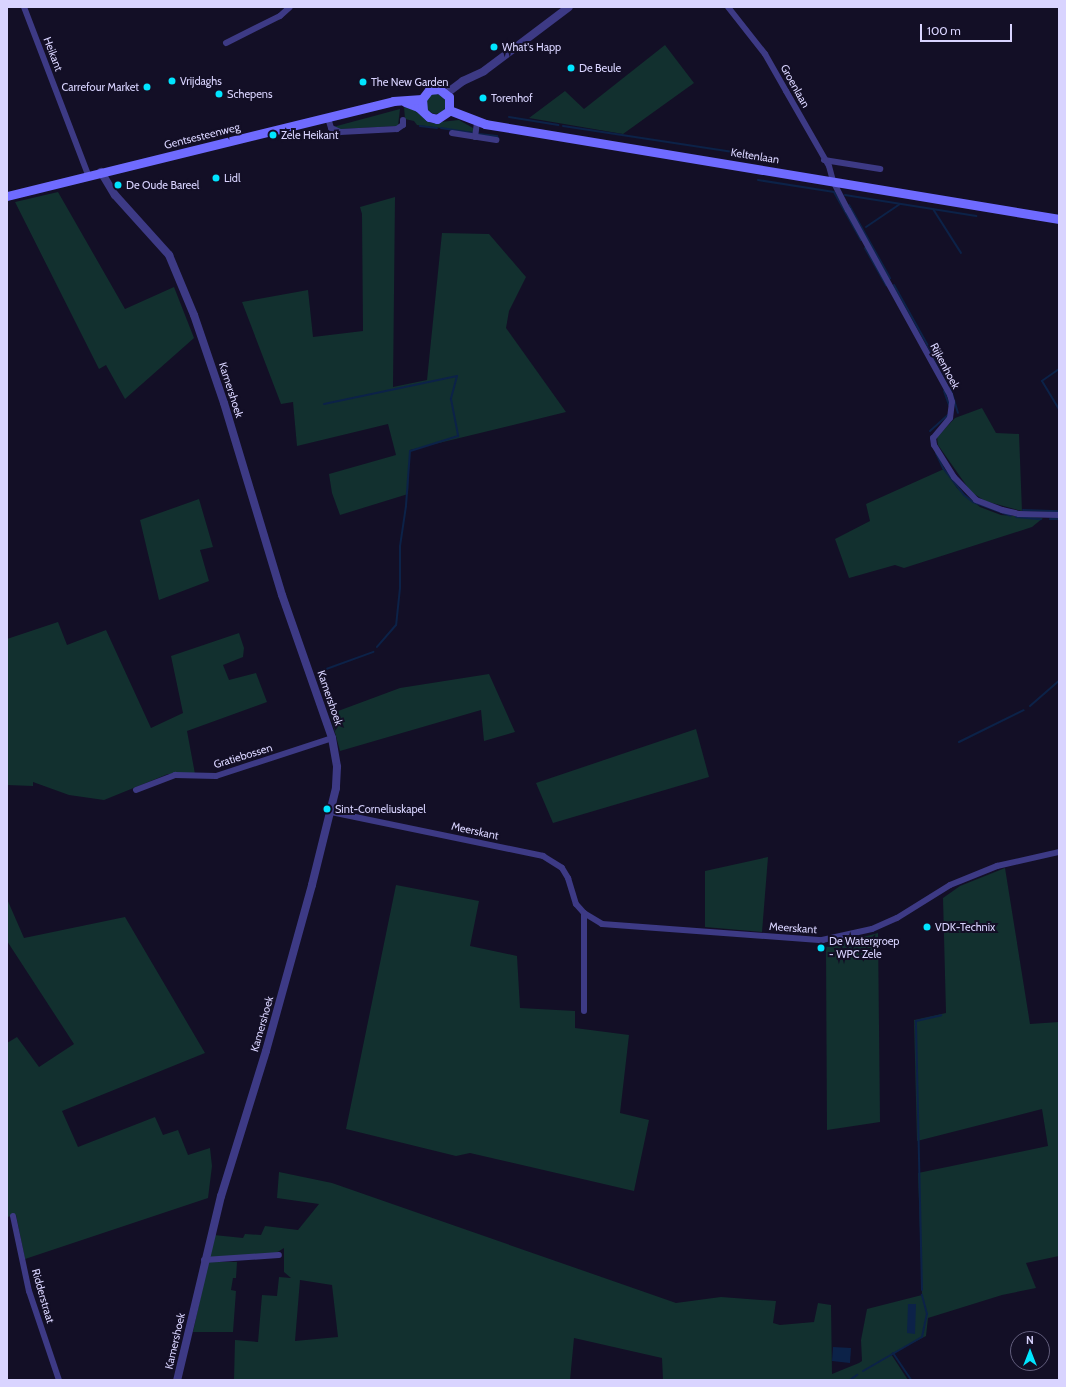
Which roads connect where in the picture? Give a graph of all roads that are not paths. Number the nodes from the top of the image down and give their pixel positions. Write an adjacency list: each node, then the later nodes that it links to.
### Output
1 (24, 7): 20 (street, Heikant)
2 (290, 7): 5 (street)
3 (569, 7): 6 (street)
4 (728, 7): 17 (street, Groenlaan)
5 (226, 42)
6 (447, 93): 7 (main road, Gentsesteenweg); 9 (main road)
7 (422, 99): 8 (main road, Gentsesteenweg); 10 (main road)
8 (402, 101): 10 (main road); 11 (main road, Gentsesteenweg)
9 (449, 110): 10 (main road); 13 (main road, Keltenlaan)
10 (423, 111)
11 (328, 118): 12 (street); 19 (main road, Gentsesteenweg)
12 (403, 120)
13 (477, 122): 15 (street); 21 (main road, Keltenlaan)
14 (452, 133): 15 (street)
15 (475, 137): 16 (street)
16 (496, 140)
17 (824, 160): 18 (street); 21 (street, Groenlaan)
18 (880, 169)
19 (101, 172): 20 (main road, Gentsesteenweg); 25 (street, Kamershoek)
20 (88, 175): 22 (main road, Gentsesteenweg)
21 (833, 181): 23 (main road, Keltenlaan); 24 (street, Rijkenhoek)
22 (7, 196)
23 (1059, 219)
24 (1059, 515)
25 (332, 738): 26 (street, Gratiebossen); 27 (street, Kamershoek)
26 (136, 790)
27 (331, 812): 29 (street, Meerskant); 33 (street, Kamershoek)
28 (1059, 852): 29 (street, Meerskant)
29 (584, 913): 30 (street)
30 (584, 1011)
31 (13, 1216): 34 (street, Ridderstraat)
32 (279, 1255): 33 (street)
33 (204, 1260): 35 (street, Kamershoek)
34 (59, 1380)
35 (177, 1380)

